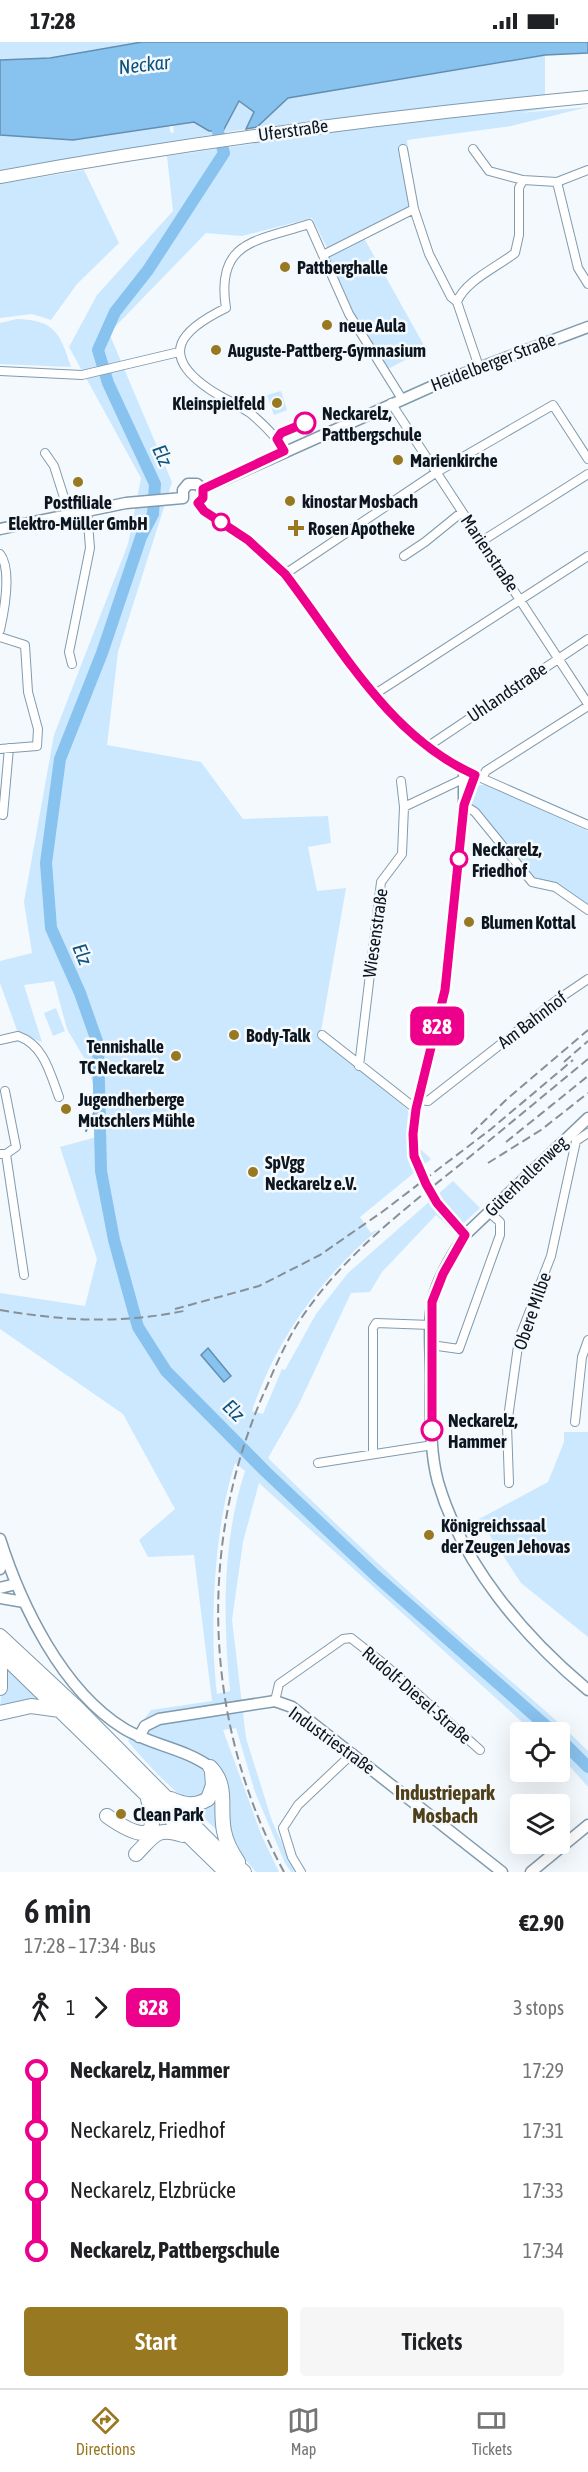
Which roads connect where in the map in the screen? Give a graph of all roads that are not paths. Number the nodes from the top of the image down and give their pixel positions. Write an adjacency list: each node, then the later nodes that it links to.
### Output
1 (588, 97): 5 (main road, Uferstraße)
2 (403, 149): 8 (street)
3 (473, 149): 6 (street)
4 (588, 170): 7 (street)
5 (0, 177)
6 (523, 180): 7 (street); 11 (street)
7 (557, 182): 10 (street)
8 (414, 209): 9 (street); 11 (street)
9 (323, 255): 13 (street); 16 (street)
10 (588, 284)
11 (457, 302): 14 (street)
12 (588, 327): 14 (street, Heidelberger Straße)
13 (179, 352): 15 (street); 18 (street)
14 (479, 366): 16 (street, Heidelberger Straße)
15 (0, 371)
16 (402, 399): 17 (street, Heidelberger Straße)
17 (391, 403): 18 (street, Heidelberger Straße); 21 (street, Marienstraße)
18 (284, 451): 23 (street, Heidelberger Straße)
19 (45, 453): 28 (street)
20 (588, 459): 21 (street)
21 (437, 472): 27 (street, Marienstraße); 34 (street)
22 (588, 474): 30 (street)
23 (203, 489): 24 (street, Heidelberger Straße); 25 (street)
24 (178, 499): 25 (street, Heidelberger Straße); 26 (street, Heidelberger Straße)
25 (198, 503): 34 (street)
26 (87, 510): 28 (street, Heidelberger Straße); 40 (street)
27 (462, 512): 30 (street, Marienstraße); 32 (street)
28 (69, 513): 29 (street, Heidelberger Straße)
29 (0, 529)
30 (482, 541): 35 (street, Marienstraße)
31 (0, 554): 36 (street)
32 (404, 556)
33 (588, 556): 35 (street)
34 (285, 574): 41 (street)
35 (521, 599): 39 (street, Marienstraße); 41 (street)
36 (0, 630)
37 (0, 637): 44 (street)
38 (588, 639): 39 (street, Uhlandstraße)
39 (559, 657): 42 (street, Marienstraße); 43 (street, Uhlandstraße)
40 (72, 664)
41 (375, 694): 43 (street)
42 (588, 705): 46 (street)
43 (427, 747): 46 (street)
44 (9, 748): 45 (street); 50 (street)
45 (0, 749)
46 (471, 775): 48 (street); 49 (street); 51 (street)
47 (401, 781): 49 (street, Wiesenstraße)
48 (464, 805): 52 (street); 59 (street)
49 (404, 812): 56 (street, Wiesenstraße)
50 (0, 814)
51 (588, 825)
52 (588, 910)
53 (588, 980): 59 (street, Am Bahnhof)
54 (322, 1035): 56 (street)
55 (0, 1040): 58 (street)
56 (359, 1066): 59 (street)
57 (5, 1091): 63 (street)
58 (59, 1097)
59 (417, 1105): 64 (street)
60 (588, 1118): 62 (street, Güterhallenweg)
61 (588, 1132): 62 (street)
62 (573, 1138): 66 (street, Güterhallenweg); 76 (street, Obere Milbe)
63 (3, 1154): 68 (street)
64 (414, 1156)
65 (437, 1203): 67 (street)
66 (490, 1213): 67 (street, Güterhallenweg); 71 (street)
67 (465, 1235): 69 (street)
68 (24, 1275)
69 (431, 1325): 71 (street); 74 (street)
70 (588, 1340): 72 (street)
71 (431, 1345): 73 (street)
72 (575, 1422)
73 (433, 1445): 74 (street); 87 (street)
74 (373, 1453): 75 (street)
75 (318, 1463)
76 (509, 1483)
77 (2, 1545): 78 (street); 79 (street)
78 (0, 1569)
79 (17, 1587): 80 (street); 81 (street); 82 (street)
80 (0, 1588)
81 (0, 1598): 82 (street)
82 (24, 1602): 91 (street)
83 (0, 1636): 96 (highway)
84 (0, 1652): 89 (highway)
85 (0, 1666): 86 (highway)
86 (0, 1688)
87 (588, 1690)
88 (275, 1701): 91 (street, Industriestraße); 92 (street, Rudolf-Diesel-Straße); 93 (street, Industriestraße)
89 (62, 1711): 90 (highway); 95 (highway)
90 (0, 1713)
91 (139, 1737): 94 (street)
92 (480, 1750)
93 (352, 1753): 103 (street); 104 (street, Industriestraße)
94 (210, 1767): 96 (highway); 102 (highway)
95 (147, 1797): 98 (highway); 99 (highway)
96 (166, 1797): 102 (highway)
97 (588, 1825): 105 (street)
98 (187, 1837): 99 (highway); 101 (highway)
99 (150, 1840): 100 (highway)
100 (136, 1854)
101 (226, 1872)
102 (244, 1872)
103 (301, 1872)
104 (502, 1872)
105 (531, 1872)

